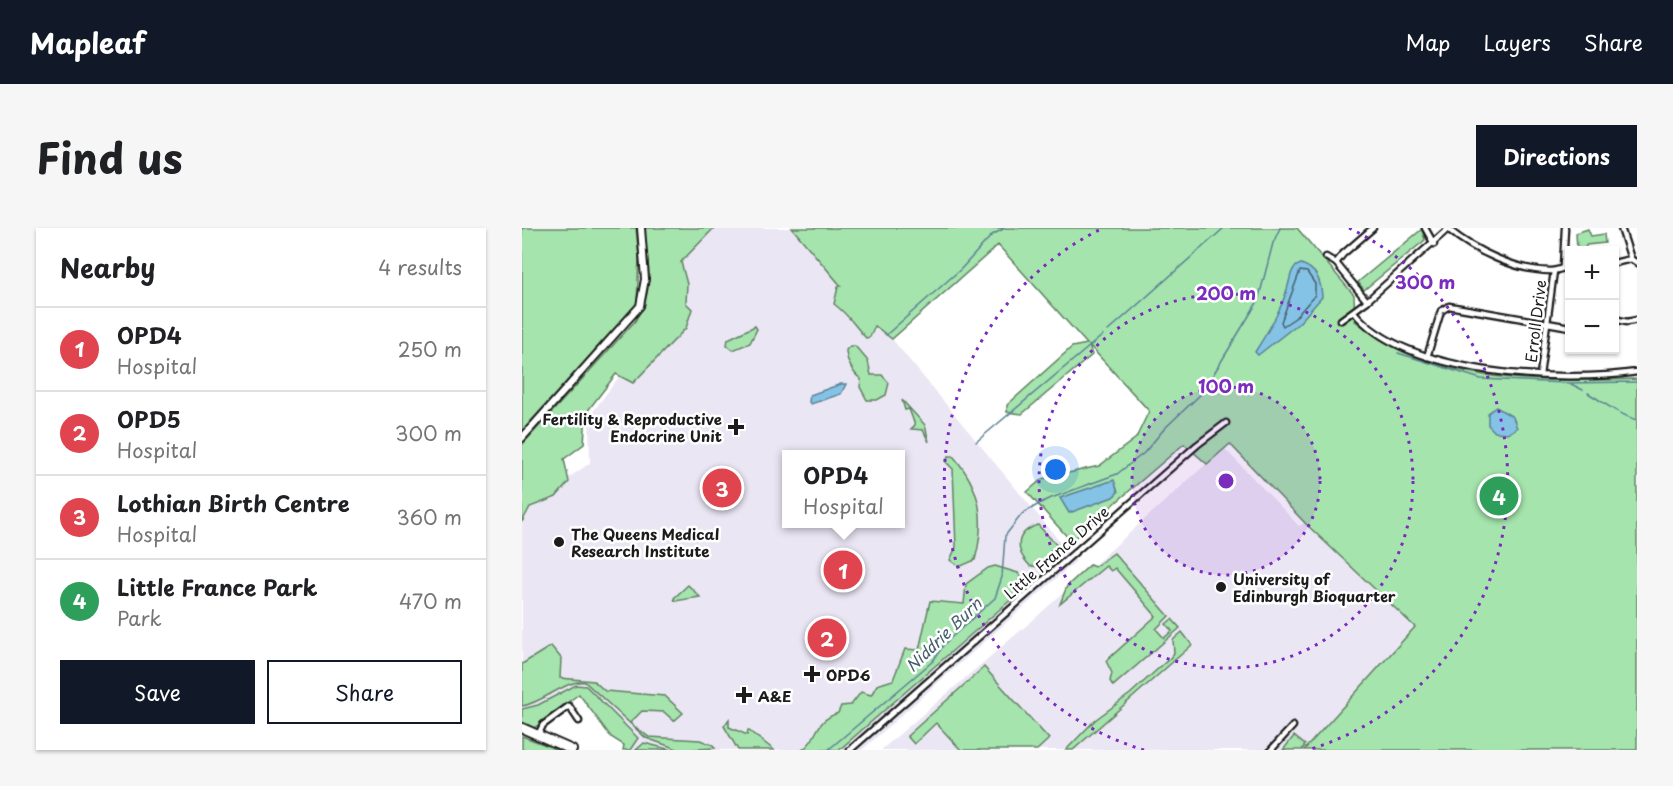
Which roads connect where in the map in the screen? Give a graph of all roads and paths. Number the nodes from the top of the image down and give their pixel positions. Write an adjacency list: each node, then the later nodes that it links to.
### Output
1 (641, 228): 26 (street)
2 (1373, 228): 11 (street)
3 (1425, 228): 7 (street)
4 (1448, 228): 7 (street); 14 (street)
5 (1566, 228): 13 (street)
6 (1621, 228): 9 (street)
7 (1434, 244): 15 (street)
8 (1326, 257): 11 (street)
9 (1631, 259): 10 (street); 12 (street)
10 (1619, 262)
11 (1336, 263): 15 (street)
12 (1637, 263)
13 (1563, 267): 14 (street)
14 (1554, 271): 20 (street, Erroll Drive)
15 (1367, 302): 16 (street)
16 (1354, 312): 17 (street); 22 (street)
17 (1341, 320)
18 (1619, 320): 19 (street)
19 (1637, 320)
20 (1547, 324): 21 (street); 22 (street); 24 (street, Erroll Drive)
21 (1565, 326)
22 (1428, 357): 24 (street)
23 (1637, 372): 24 (street)
24 (1540, 375)
25 (1226, 423): 32 (street, Little France Drive)
26 (522, 438)
27 (579, 721): 30 (street)
28 (1293, 726): 33 (street)
29 (522, 728): 30 (main road)
30 (538, 735): 31 (main road)
31 (572, 750)
32 (850, 750)
33 (1271, 750)

